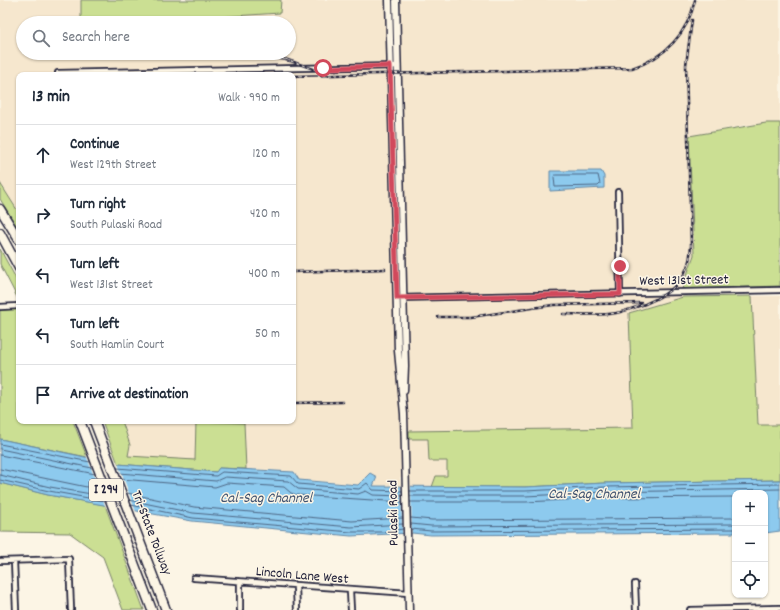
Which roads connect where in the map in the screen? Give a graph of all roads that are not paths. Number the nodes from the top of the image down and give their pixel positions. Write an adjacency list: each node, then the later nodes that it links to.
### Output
1 (389, 0): 3 (main road)
2 (396, 0): 4 (main road)
3 (390, 66): 4 (street); 5 (street); 13 (main road)
4 (398, 66): 13 (main road)
5 (141, 72)
6 (618, 192): 12 (street)
7 (0, 209): 9 (highway)
8 (0, 232): 10 (highway)
9 (16, 235)
10 (16, 262)
11 (780, 290): 12 (street, West 131st Street)
12 (620, 294): 13 (street, West 131st Street)
13 (400, 298): 25 (main road, Pulaski Road)
14 (16, 306): 15 (street)
15 (0, 307)
16 (81, 424): 30 (highway, Tri-State Tollway / I 294)
17 (95, 424): 31 (highway, Tri-State Tollway / I 294)
18 (0, 561): 19 (street)
19 (14, 561): 28 (street); 29 (street)
20 (194, 578): 21 (street, Lincoln Lane West)
21 (240, 582): 23 (street, Lincoln Lane West); 32 (street)
22 (635, 584): 36 (street)
23 (296, 587): 24 (street, Lincoln Lane West); 33 (street)
24 (350, 591): 25 (street, Lincoln Lane West); 34 (street)
25 (408, 593): 35 (main road, Pulaski Road)
26 (780, 608): 27 (street)
27 (749, 609): 37 (street)
28 (16, 610)
29 (71, 610)
30 (152, 610)
31 (166, 610)
32 (240, 610)
33 (297, 610)
34 (351, 610)
35 (409, 610)
36 (636, 610)
37 (691, 610)

